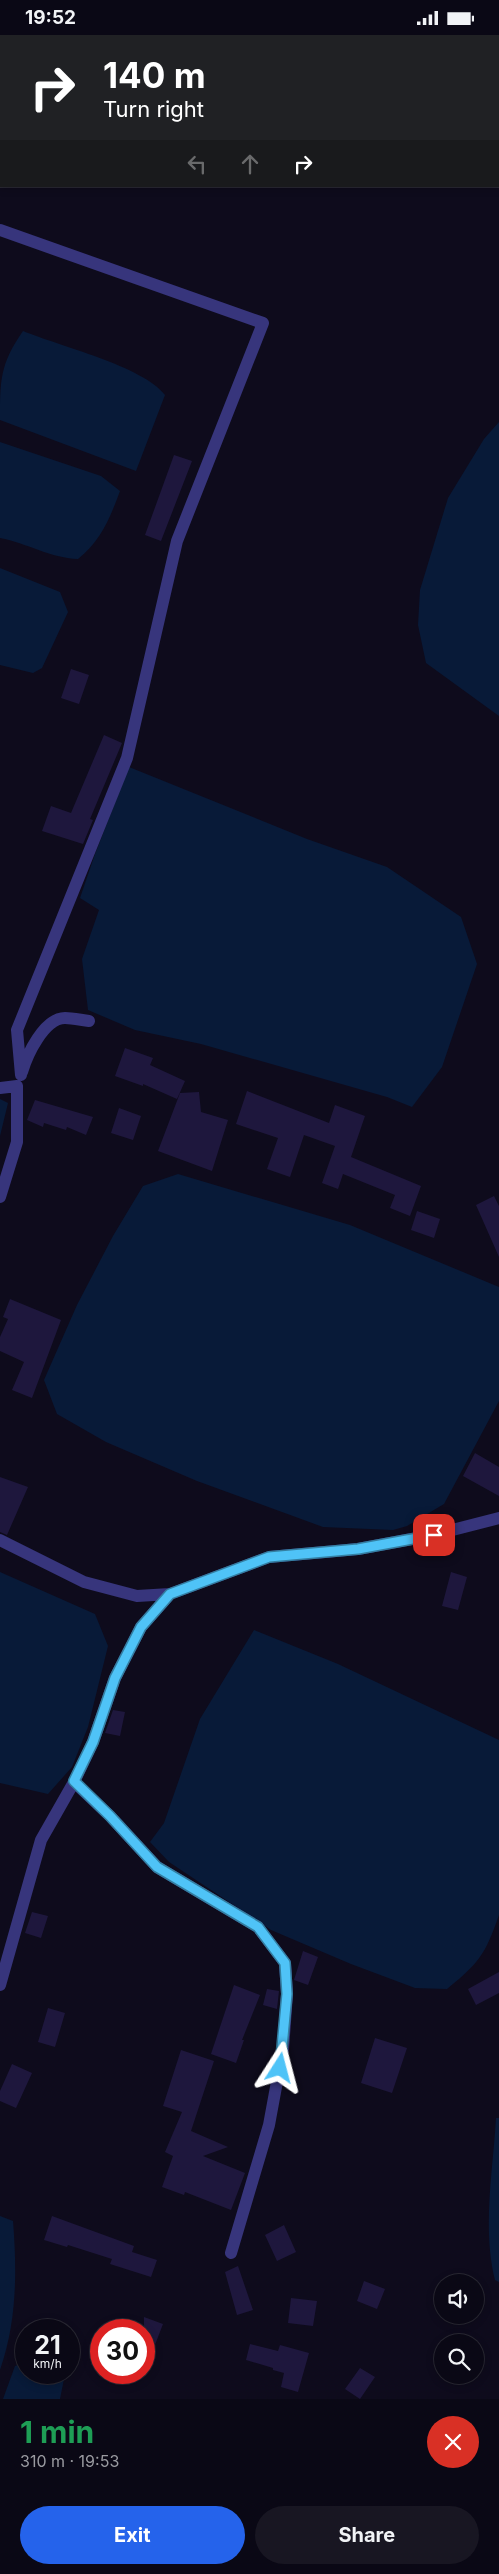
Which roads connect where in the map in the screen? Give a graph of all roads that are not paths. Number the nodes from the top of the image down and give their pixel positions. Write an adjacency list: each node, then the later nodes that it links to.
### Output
1 (0, 229): 3 (street)
2 (89, 1021): 3 (street)
3 (19, 1081): 4 (street); 5 (street)
4 (0, 1088)
5 (0, 1197)
6 (499, 1518): 8 (street)
7 (0, 1540): 8 (street)
8 (170, 1594): 9 (street)
9 (74, 1781): 10 (street); 11 (street)
10 (0, 1985)
11 (231, 2253)

